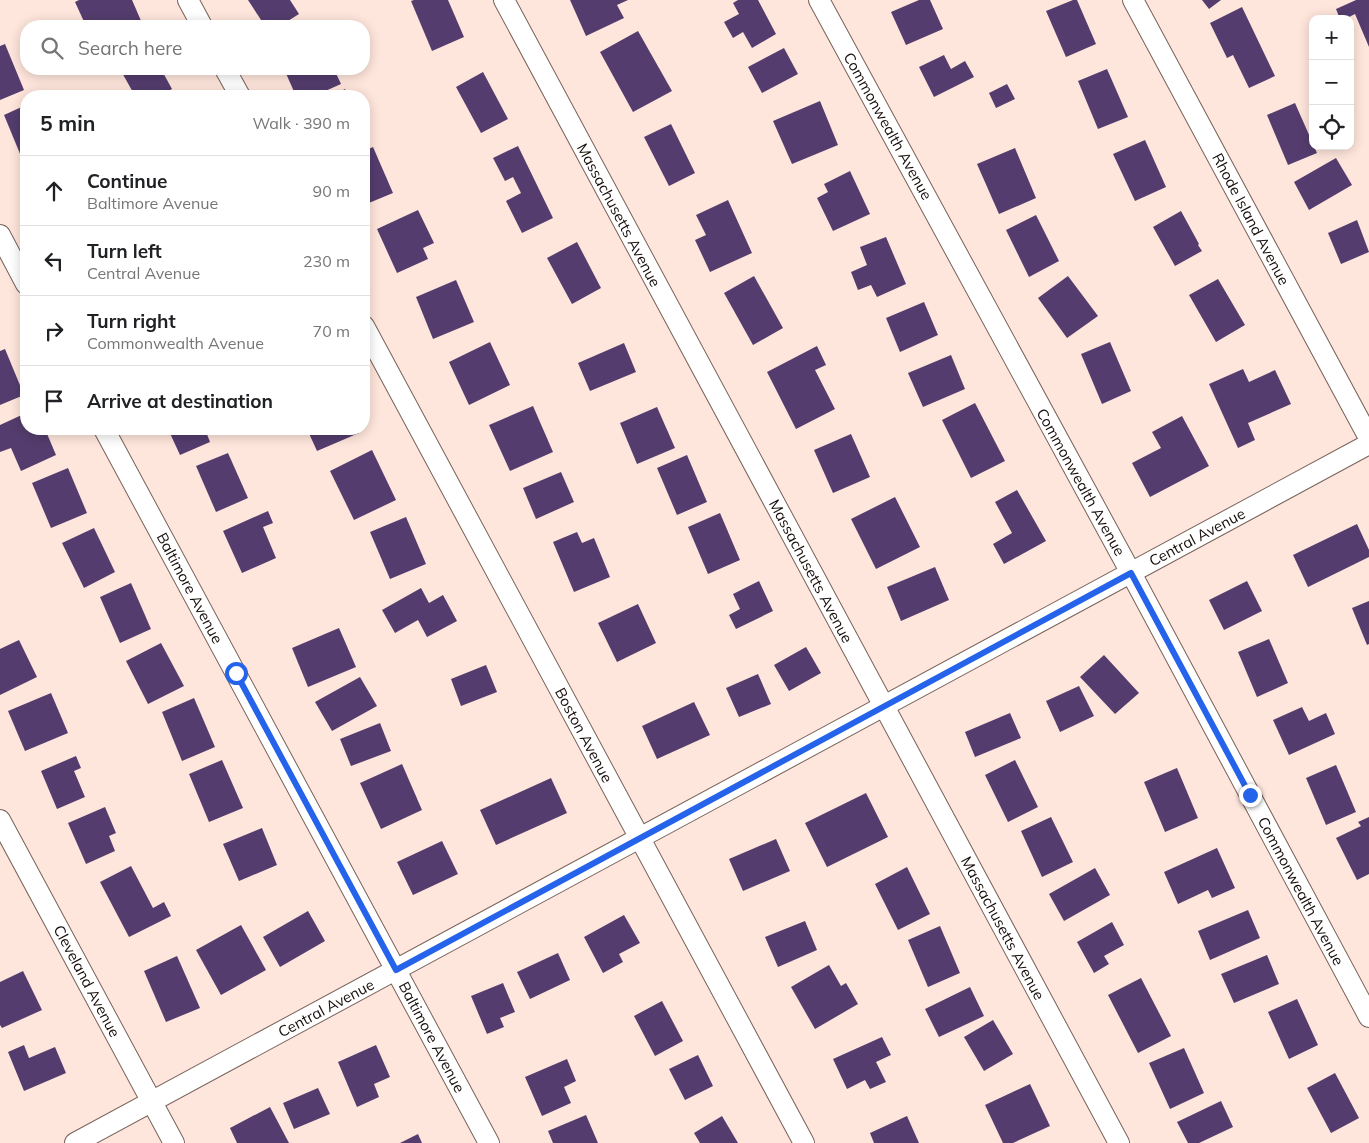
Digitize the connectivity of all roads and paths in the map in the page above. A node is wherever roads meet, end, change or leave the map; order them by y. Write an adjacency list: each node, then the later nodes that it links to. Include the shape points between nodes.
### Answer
1 (188, 0): 5 (street)
2 (504, 0): 15 (street, Massachusetts Avenue)
3 (819, 0): 14 (street, Commonwealth Avenue)
4 (1133, 0): 12 (street, Rhode Island Avenue)
5 (199, 20)
6 (228, 75): 7 (street)
7 (237, 90)
8 (0, 235): 9 (street)
9 (20, 273)
10 (370, 337): 17 (street, Boston Avenue)
11 (107, 435): 18 (street, Baltimore Avenue)
12 (1369, 438)
13 (1369, 444): 14 (street, Central Avenue)
14 (1131, 573): 15 (street, Central Avenue); 19 (street, Commonwealth Avenue)
15 (884, 706): 17 (street, Central Avenue); 25 (street, Massachusetts Avenue)
16 (0, 820): 20 (street, Cleveland Avenue)
17 (640, 839): 18 (street, Central Avenue); 24 (street, Boston Avenue)
18 (396, 970): 20 (street, Central Avenue); 23 (street, Baltimore Avenue)
19 (1369, 1017)
20 (152, 1102): 21 (street, Central Avenue); 22 (street, Cleveland Avenue)
21 (75, 1143)
22 (174, 1143)
23 (489, 1143)
24 (804, 1143)
25 (1119, 1143)

